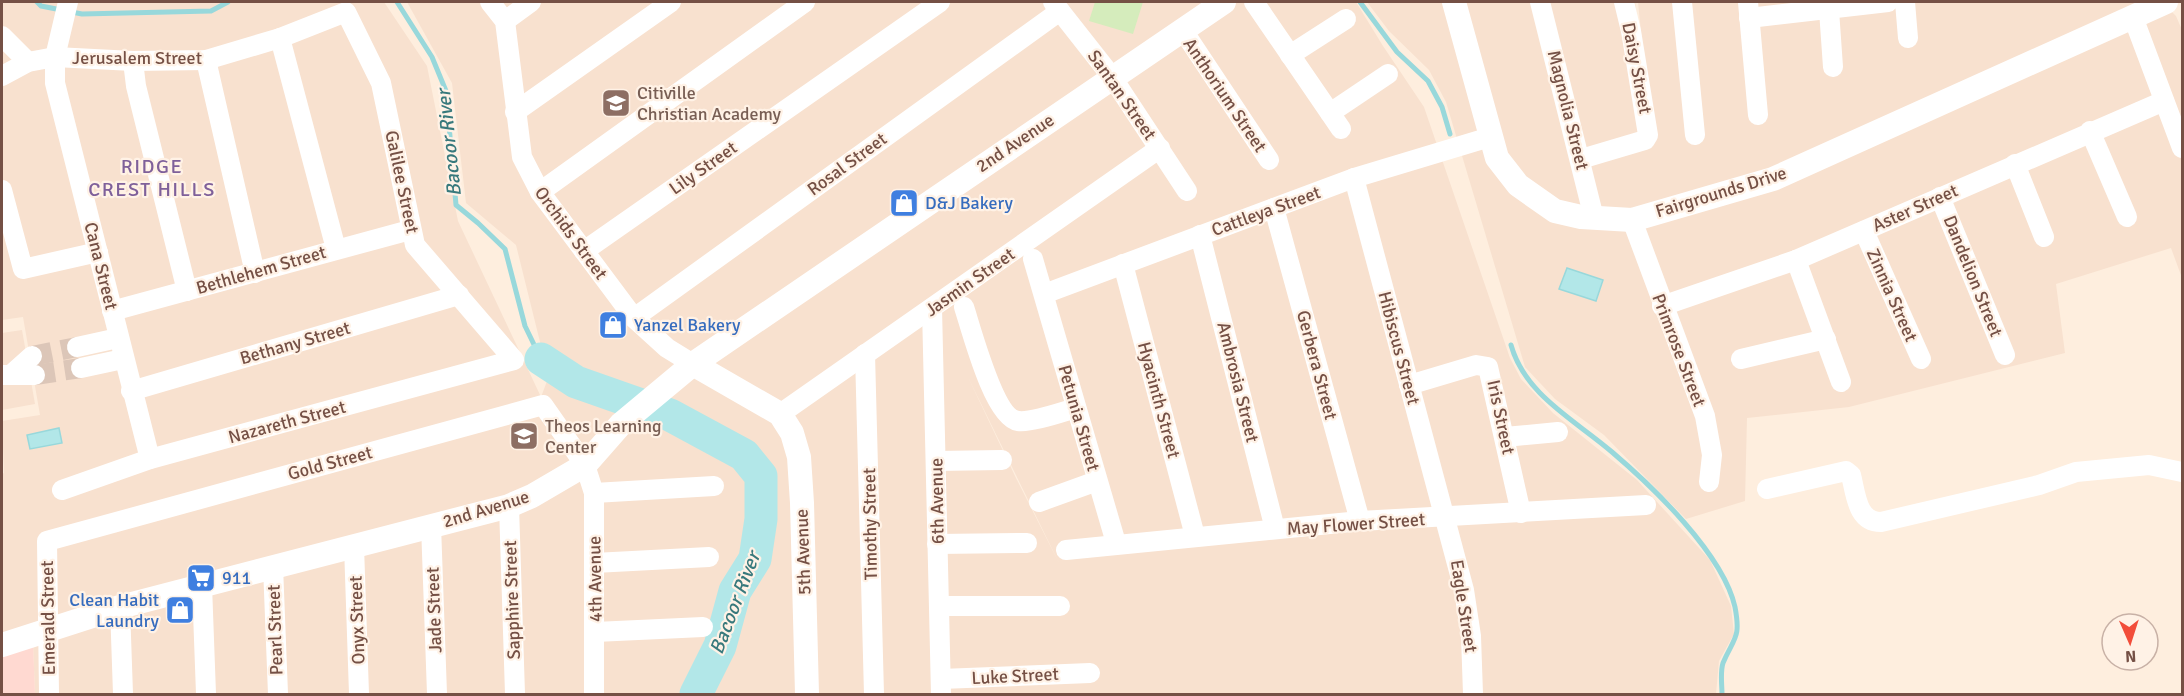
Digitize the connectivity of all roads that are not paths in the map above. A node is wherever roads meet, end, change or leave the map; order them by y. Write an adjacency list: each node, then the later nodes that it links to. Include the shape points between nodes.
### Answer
1 (68, 2): 30 (street, Cana Street)
2 (490, 2): 24 (street)
3 (531, 2): 24 (street)
4 (671, 2): 39 (street)
5 (805, 2): 54 (street)
6 (940, 2): 65 (street, Lily Street)
7 (1224, 2): 25 (street, 2nd Avenue)
8 (1254, 2): 29 (street)
9 (1454, 2): 45 (street, Fairgrounds Drive)
10 (1540, 2): 48 (street, Magnolia Street)
11 (1624, 2): 48 (street, Daisy Street, via 1648,135 1645,140)
12 (1682, 2): 44 (street)
13 (1888, 2): 19 (street)
14 (1905, 2): 28 (street)
15 (2166, 2): 22 (street, Fairgrounds Drive)
16 (2178, 2): 21 (street)
17 (1057, 6): 37 (street, Santan Street); 78 (street, Rosal Street)
18 (1749, 10): 19 (street); 41 (street)
19 (1829, 10): 34 (street)
20 (346, 12): 27 (street, Jerusalem Street); 60 (street, Galilee Street, via 381,83)
21 (2182, 13)
22 (2133, 17): 38 (street); 59 (street, Fairgrounds Drive, via 1773,179)
23 (1346, 19): 29 (street)
24 (505, 21): 39 (street, Orchids Street)
25 (1182, 29): 37 (street, 2nd Avenue); 49 (street, Anthorium Street)
26 (2, 36): 32 (street)
27 (280, 38): 31 (street, Jerusalem Street); 64 (street)
28 (1908, 38)
29 (1290, 55): 40 (street)
30 (55, 57): 32 (street, Jerusalem Street); 33 (street, Jerusalem Street); 66 (street, Cana Street, via 55,83)
31 (206, 60): 33 (street, Jerusalem Street); 70 (street)
32 (28, 62): 36 (street, Jerusalem Street)
33 (133, 62): 71 (street)
34 (1833, 67)
35 (1388, 74): 40 (street)
36 (2, 76)
37 (1112, 77): 46 (street, Santan Street); 90 (street, 2nd Avenue)
38 (2164, 101): 43 (street, Aster Street); 47 (street)
39 (515, 112): 54 (street, Orchids Street, via 522,157)
40 (1330, 113): 42 (street)
41 (1758, 115)
42 (1341, 129)
43 (2090, 131): 50 (street, Aster Street); 57 (street)
44 (1695, 135)
45 (1490, 136): 51 (street, Cattleya Street); 58 (street, Fairgrounds Drive, via 1497,158 1529,194 1555,211)
46 (1160, 148): 53 (street, Santan Street); 76 (street, Jasmin Street)
47 (2182, 148)
48 (1581, 159): 58 (street, Magnolia Street)
49 (1269, 160)
50 (2015, 164): 55 (street, Aster Street); 63 (street)
51 (1354, 178): 56 (street, Cattleya Street); 93 (street, Hibiscus Street)
52 (2, 190): 66 (street, via 22,269)
53 (1187, 191)
54 (540, 192): 65 (street, Orchids Street)
55 (1940, 197): 61 (street, Aster Street); 83 (street, Dandelion Street)
56 (1274, 208): 62 (street, Cattleya Street); 115 (street, Gerbera Street)
57 (2127, 217)
58 (1594, 218): 59 (street, Fairgrounds Drive)
59 (1632, 220): 74 (street, Primrose Street)
60 (410, 230): 64 (street, Bethlehem Street); 73 (street, Galilee Street, via 415,245)
61 (1864, 231): 68 (street, Aster Street); 86 (street, Zinnia Street)
62 (1200, 235): 69 (street, Cattleya Street); 117 (street, Ambrosia Street)
63 (2044, 237)
64 (336, 249): 70 (street, Bethlehem Street)
65 (584, 251): 78 (street, Orchids Street)
66 (98, 252): 77 (street, Cana Street)
67 (1034, 259): 72 (street, Petunia Street)
68 (1796, 260): 74 (street, Aster Street); 80 (street)
69 (1123, 264): 72 (street, Cattleya Street); 118 (street, Hyacinth Street)
70 (255, 273): 71 (street, Bethlehem Street)
71 (187, 291): 77 (street, Bethlehem Street)
72 (1044, 294): 95 (street, Petunia Street)
73 (459, 296): 87 (street, Galilee Street); 94 (street, Bethany Street)
74 (1662, 306): 105 (street, Primrose Street, via 1705,416 1712,455)
75 (964, 307): 95 (street, via 983,371 1009,417 1020,422)
76 (932, 308): 82 (street, Jasmin Street); 101 (street, 6th Avenue)
77 (112, 311): 79 (street, Cana Street)
78 (633, 318): 90 (street, Orchids Street)
79 (118, 338): 81 (street); 84 (street, Cana Street)
80 (1826, 339): 85 (street); 92 (street)
81 (77, 347)
82 (865, 354): 96 (street, Jasmin Street); 147 (street, Timothy Street)
83 (2005, 355)
84 (123, 359): 89 (street); 94 (street, Cana Street)
85 (1742, 359)
86 (1921, 359)
87 (514, 360): 99 (street, Nazareth Street)
88 (34, 366): 91 (street)
89 (81, 368)
90 (687, 369): 96 (street); 102 (street, 2nd Avenue, via 621,424)
91 (7, 374)
92 (1841, 382)
93 (1409, 385): 98 (street, Iris Street, via 1476,365 1488,367); 114 (street, Hibiscus Street)
94 (131, 392): 99 (street, Cana Street)
95 (1076, 408): 104 (street, Petunia Street)
96 (780, 414): 146 (street, 5th Avenue, via 792,433 798,457)
97 (1558, 432): 98 (street)
98 (1505, 437): 113 (street, Iris Street)
99 (150, 459): 108 (street, Nazareth Street)
100 (1002, 460): 101 (street)
101 (936, 461): 122 (street, 6th Avenue)
102 (585, 465): 109 (street, 4th Avenue); 112 (street, 2nd Avenue); 119 (street, Gold Street, via 543,405)
103 (2182, 471): 107 (street, via 2149,465 2076,472 2039,485 1881,522 1871,522 1862,515 1851,475 1846,471)
104 (1097, 481): 110 (street); 121 (street, Petunia Street)
105 (1709, 482)
106 (714, 486): 109 (street)
107 (1767, 489)
108 (62, 490)
109 (594, 493): 126 (street, 4th Avenue)
110 (1039, 502)
111 (1646, 505): 113 (street, May Flower Street)
112 (509, 506): 116 (street, 2nd Avenue); 144 (street, Sapphire Street)
113 (1521, 513): 114 (street, May Flower Street)
114 (1444, 518): 115 (street, May Flower Street); 148 (street, Eagle Street, via 1472,636)
115 (1360, 521): 117 (street, May Flower Street)
116 (431, 525): 123 (street, 2nd Avenue); 143 (street, Jade Street)
117 (1275, 529): 118 (street, May Flower Street)
118 (1195, 536): 121 (street, May Flower Street)
119 (47, 541): 133 (street, Emerald Street)
120 (1027, 543): 122 (street)
121 (1116, 543): 124 (street, May Flower Street)
122 (938, 544): 129 (street, 6th Avenue)
123 (354, 546): 127 (street, 2nd Avenue); 142 (street, Onyx Street)
124 (1066, 550)
125 (709, 557): 126 (street)
126 (594, 563): 134 (street, 4th Avenue)
127 (273, 566): 128 (street, 2nd Avenue); 141 (street, Pearl Street)
128 (202, 585): 131 (street, 2nd Avenue); 140 (street)
129 (939, 606): 130 (street); 137 (street, 6th Avenue)
130 (1060, 606)
131 (120, 607): 133 (street, 2nd Avenue); 139 (street)
132 (703, 627): 134 (street)
133 (47, 629): 135 (street, 2nd Avenue); 138 (street, Emerald Street)
134 (595, 632): 145 (street, 4th Avenue)
135 (2, 645)
136 (1090, 673): 137 (street, Luke Street)
137 (941, 687)
138 (49, 694)
139 (123, 694)
140 (206, 694)
141 (278, 694)
142 (359, 694)
143 (437, 694)
144 (514, 694)
145 (594, 694)
146 (807, 694)
147 (874, 694)
148 (1473, 694)

